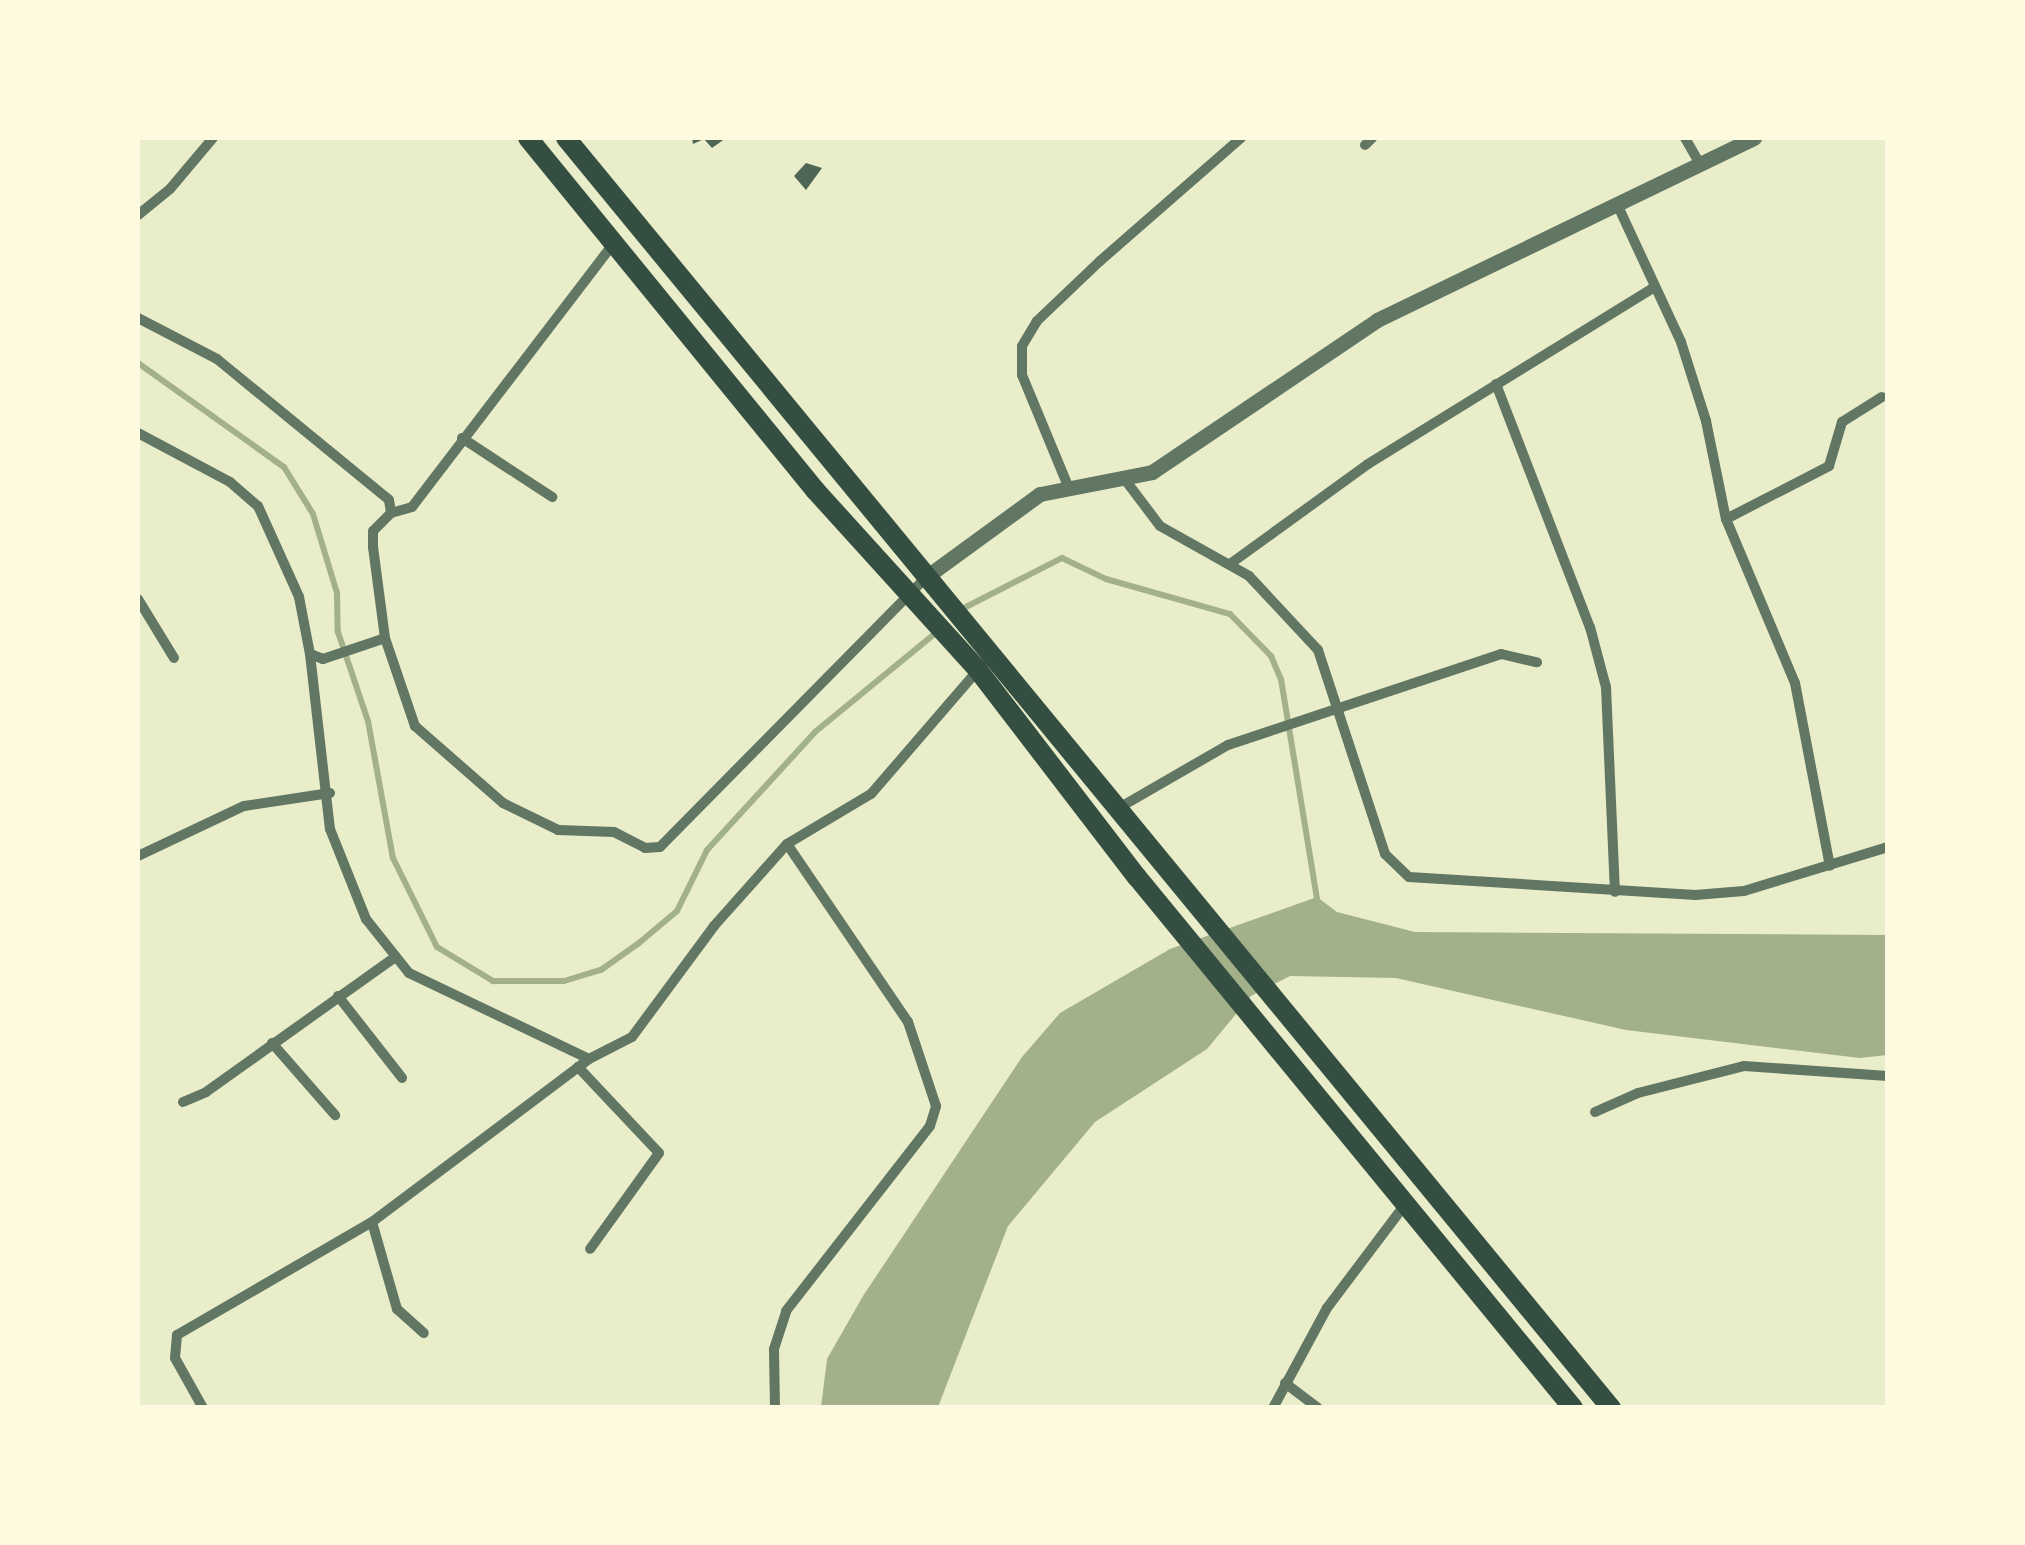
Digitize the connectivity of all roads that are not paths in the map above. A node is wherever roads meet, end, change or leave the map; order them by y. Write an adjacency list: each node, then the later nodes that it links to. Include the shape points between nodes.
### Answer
1 (213, 138): 9 (street)
2 (528, 138): 10 (highway)
3 (566, 138): 23 (highway)
4 (1241, 138): 18 (street, via 1100,261 1037,322 1022,346 1022,375)
5 (1684, 138): 7 (street)
6 (1754, 138): 7 (street)
7 (1700, 164): 8 (street)
8 (1617, 204): 11 (street); 17 (street, via 1377,320 1152,472)
9 (138, 215)
10 (613, 244): 16 (street); 25 (highway)
11 (1655, 287): 13 (street); 21 (street, via 1706,421)
12 (138, 318): 20 (street, via 216,359 373,481)
13 (1496, 384): 22 (street, via 1368,464); 38 (street, via 1590,627 1606,687)
14 (1882, 397): 21 (street, via 1842,422 1828,466)
15 (138, 433): 27 (street, via 230,482 258,506 299,597)
16 (462, 438): 19 (street); 20 (street, via 412,507)
17 (1126, 481): 18 (street); 22 (street, via 1176,539)
18 (1068, 486): 23 (street, via 1027,501)
19 (552, 497)
20 (391, 512): 26 (street, via 372,538)
21 (1726, 519): 37 (street, via 1795,683)
22 (1230, 564): 31 (street, via 1272,596 1318,650)
23 (926, 576): 25 (street); 33 (highway)
24 (138, 599): 28 (street)
25 (913, 601): 26 (street, via 655,850 614,832 558,830 503,803 416,726); 30 (highway)
26 (385, 638): 27 (street, via 338,655)
27 (310, 654): 32 (street)
28 (174, 658)
29 (1537, 662): 31 (street, via 1501,654)
30 (978, 670): 34 (street, via 871,794); 49 (highway)
31 (1340, 713): 33 (street, via 1200,757); 38 (street, via 1386,854 1409,877)
32 (330, 792): 36 (street, via 244,806); 39 (street, via 330,829 348,880)
33 (1117, 808): 59 (highway)
34 (787, 844): 42 (street, via 714,926 632,1038); 55 (street, via 908,1022 936,1106 930,1126 786,1311 774,1349)
35 (1888, 847): 37 (street)
36 (138, 856)
37 (1830, 866): 38 (street, via 1744,891)
38 (1616, 892)
39 (394, 958): 40 (street); 42 (street, via 409,973)
40 (338, 996): 41 (street); 45 (street)
41 (272, 1043): 46 (street); 48 (street)
42 (589, 1059): 43 (street)
43 (578, 1067): 50 (street); 51 (street, via 658,1153)
44 (1888, 1076): 47 (street, via 1744,1066)
45 (402, 1078)
46 (183, 1102)
47 (1594, 1112)
48 (335, 1115)
49 (1403, 1206): 53 (street, via 1327,1308); 58 (highway)
50 (372, 1222): 52 (street, via 398,1308); 54 (street, via 177,1335 175,1358)
51 (590, 1249)
52 (424, 1333)
53 (1285, 1383): 56 (street); 57 (street)
54 (202, 1408)
55 (775, 1408)
56 (1272, 1408)
57 (1318, 1408)
58 (1572, 1408)
59 (1611, 1408)

